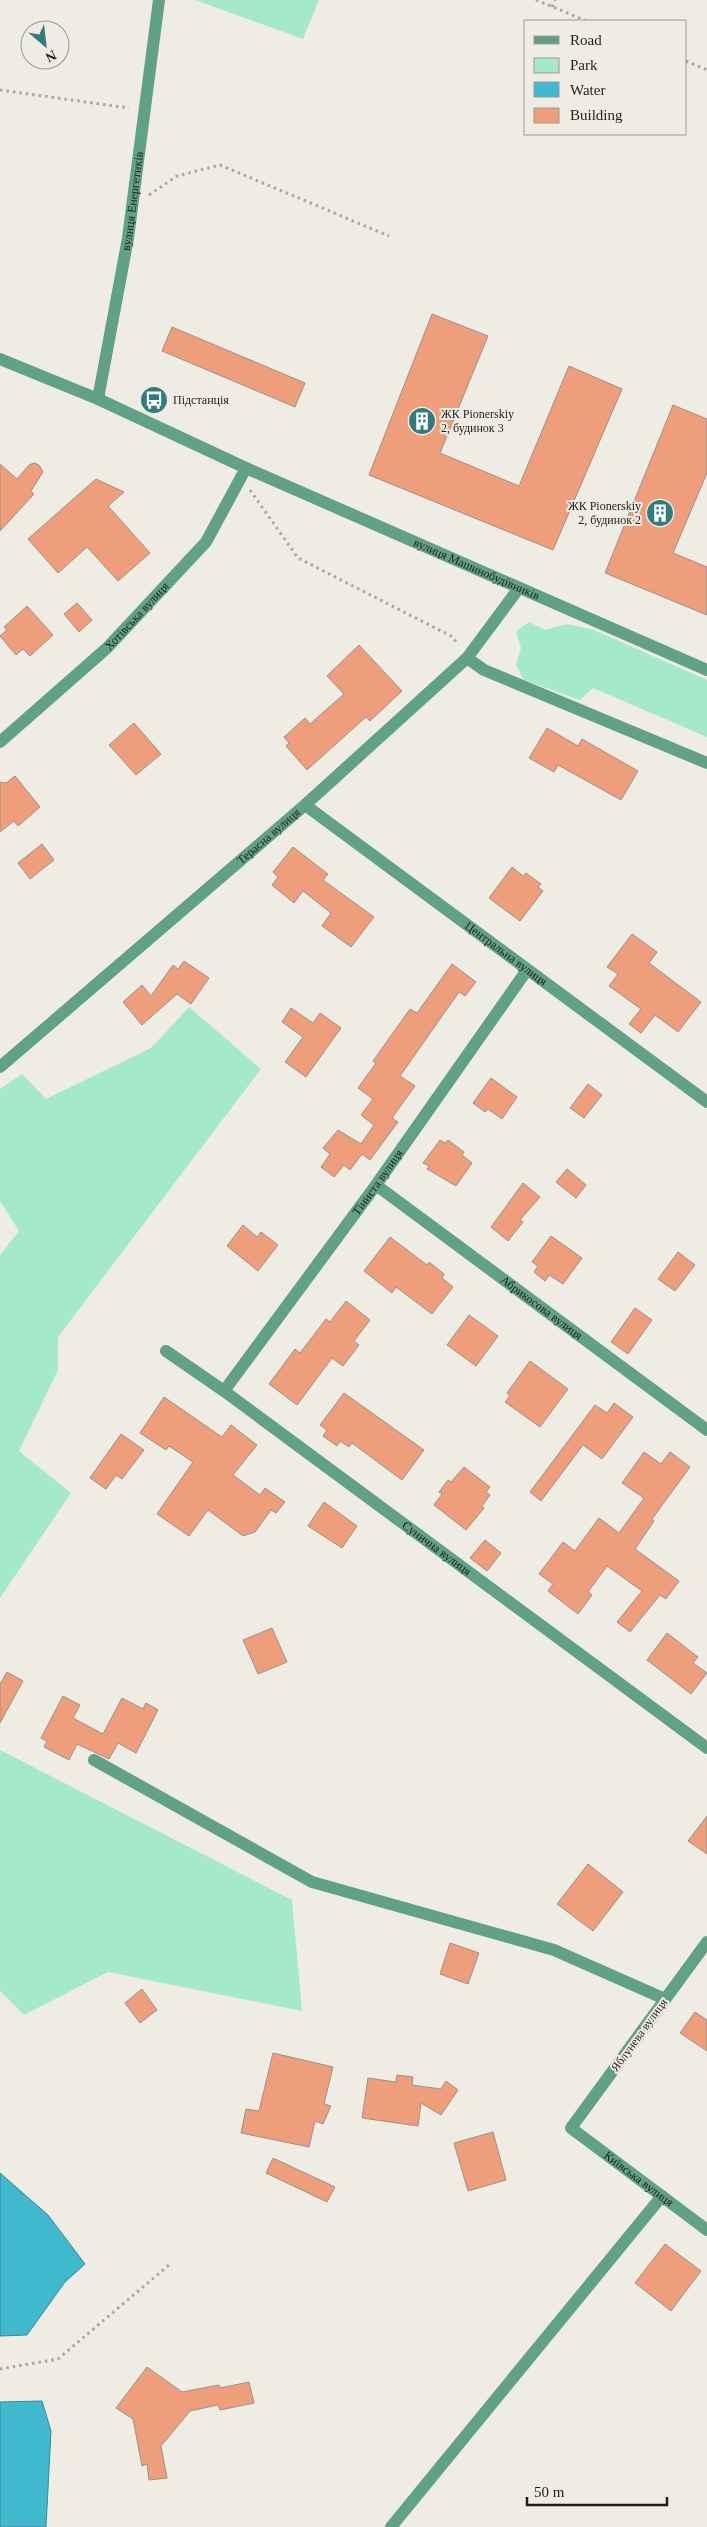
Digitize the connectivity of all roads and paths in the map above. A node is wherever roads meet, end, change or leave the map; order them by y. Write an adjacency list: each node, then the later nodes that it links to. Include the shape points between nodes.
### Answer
1 (159, 0): 9 (street, вулиця Енергетиків)
2 (536, 0): 4 (path)
3 (555, 0): 4 (path)
4 (552, 7): 5 (path)
5 (585, 20)
6 (687, 61): 7 (path)
7 (707, 70)
8 (0, 90): 9 (path)
9 (145, 109): 10 (street, вулиця Енергетиків)
10 (132, 207): 11 (path, via 177,176 220,165); 13 (street, вулиця Енергетиків)
11 (389, 236)
12 (0, 359): 13 (street, вулиця Машинобудівників)
13 (98, 399): 14 (street, вулиця Машинобудівників)
14 (244, 473): 15 (street, вулиця Машинобудівників); 16 (path, via 298,558 453,637); 18 (street, Хотівська вулиця, via 206,542 107,648)
15 (519, 588): 16 (street, Терасна вулиця); 17 (street, вулиця Машинобудівників)
16 (467, 658): 19 (street, via 484,670); 20 (street, Терасна вулиця)
17 (707, 670)
18 (0, 742)
19 (707, 763)
20 (305, 805): 21 (street, Центральна вулиця); 22 (street, Терасна вулиця)
21 (527, 970): 23 (street, Центральна вулиця); 24 (street, Тіниста вулиця)
22 (0, 1067)
23 (707, 1102)
24 (376, 1185): 26 (street, Тіниста вулиця); 27 (street, Абрикосова вулиця)
25 (166, 1351): 26 (street, Сунична вулиця)
26 (224, 1391): 28 (street, Сунична вулиця)
27 (707, 1430)
28 (707, 1748)
29 (94, 1760): 31 (street, via 312,1882 554,1950)
30 (707, 1942): 31 (street, Яблунева вулиця)
31 (665, 1999): 32 (street, Яблунева вулиця)
32 (571, 2128): 33 (street, Київська вулиця)
33 (662, 2196): 34 (street, Київська вулиця); 37 (street)
34 (707, 2230)
35 (170, 2265): 36 (path, via 58,2359)
36 (0, 2369)
37 (391, 2527)

